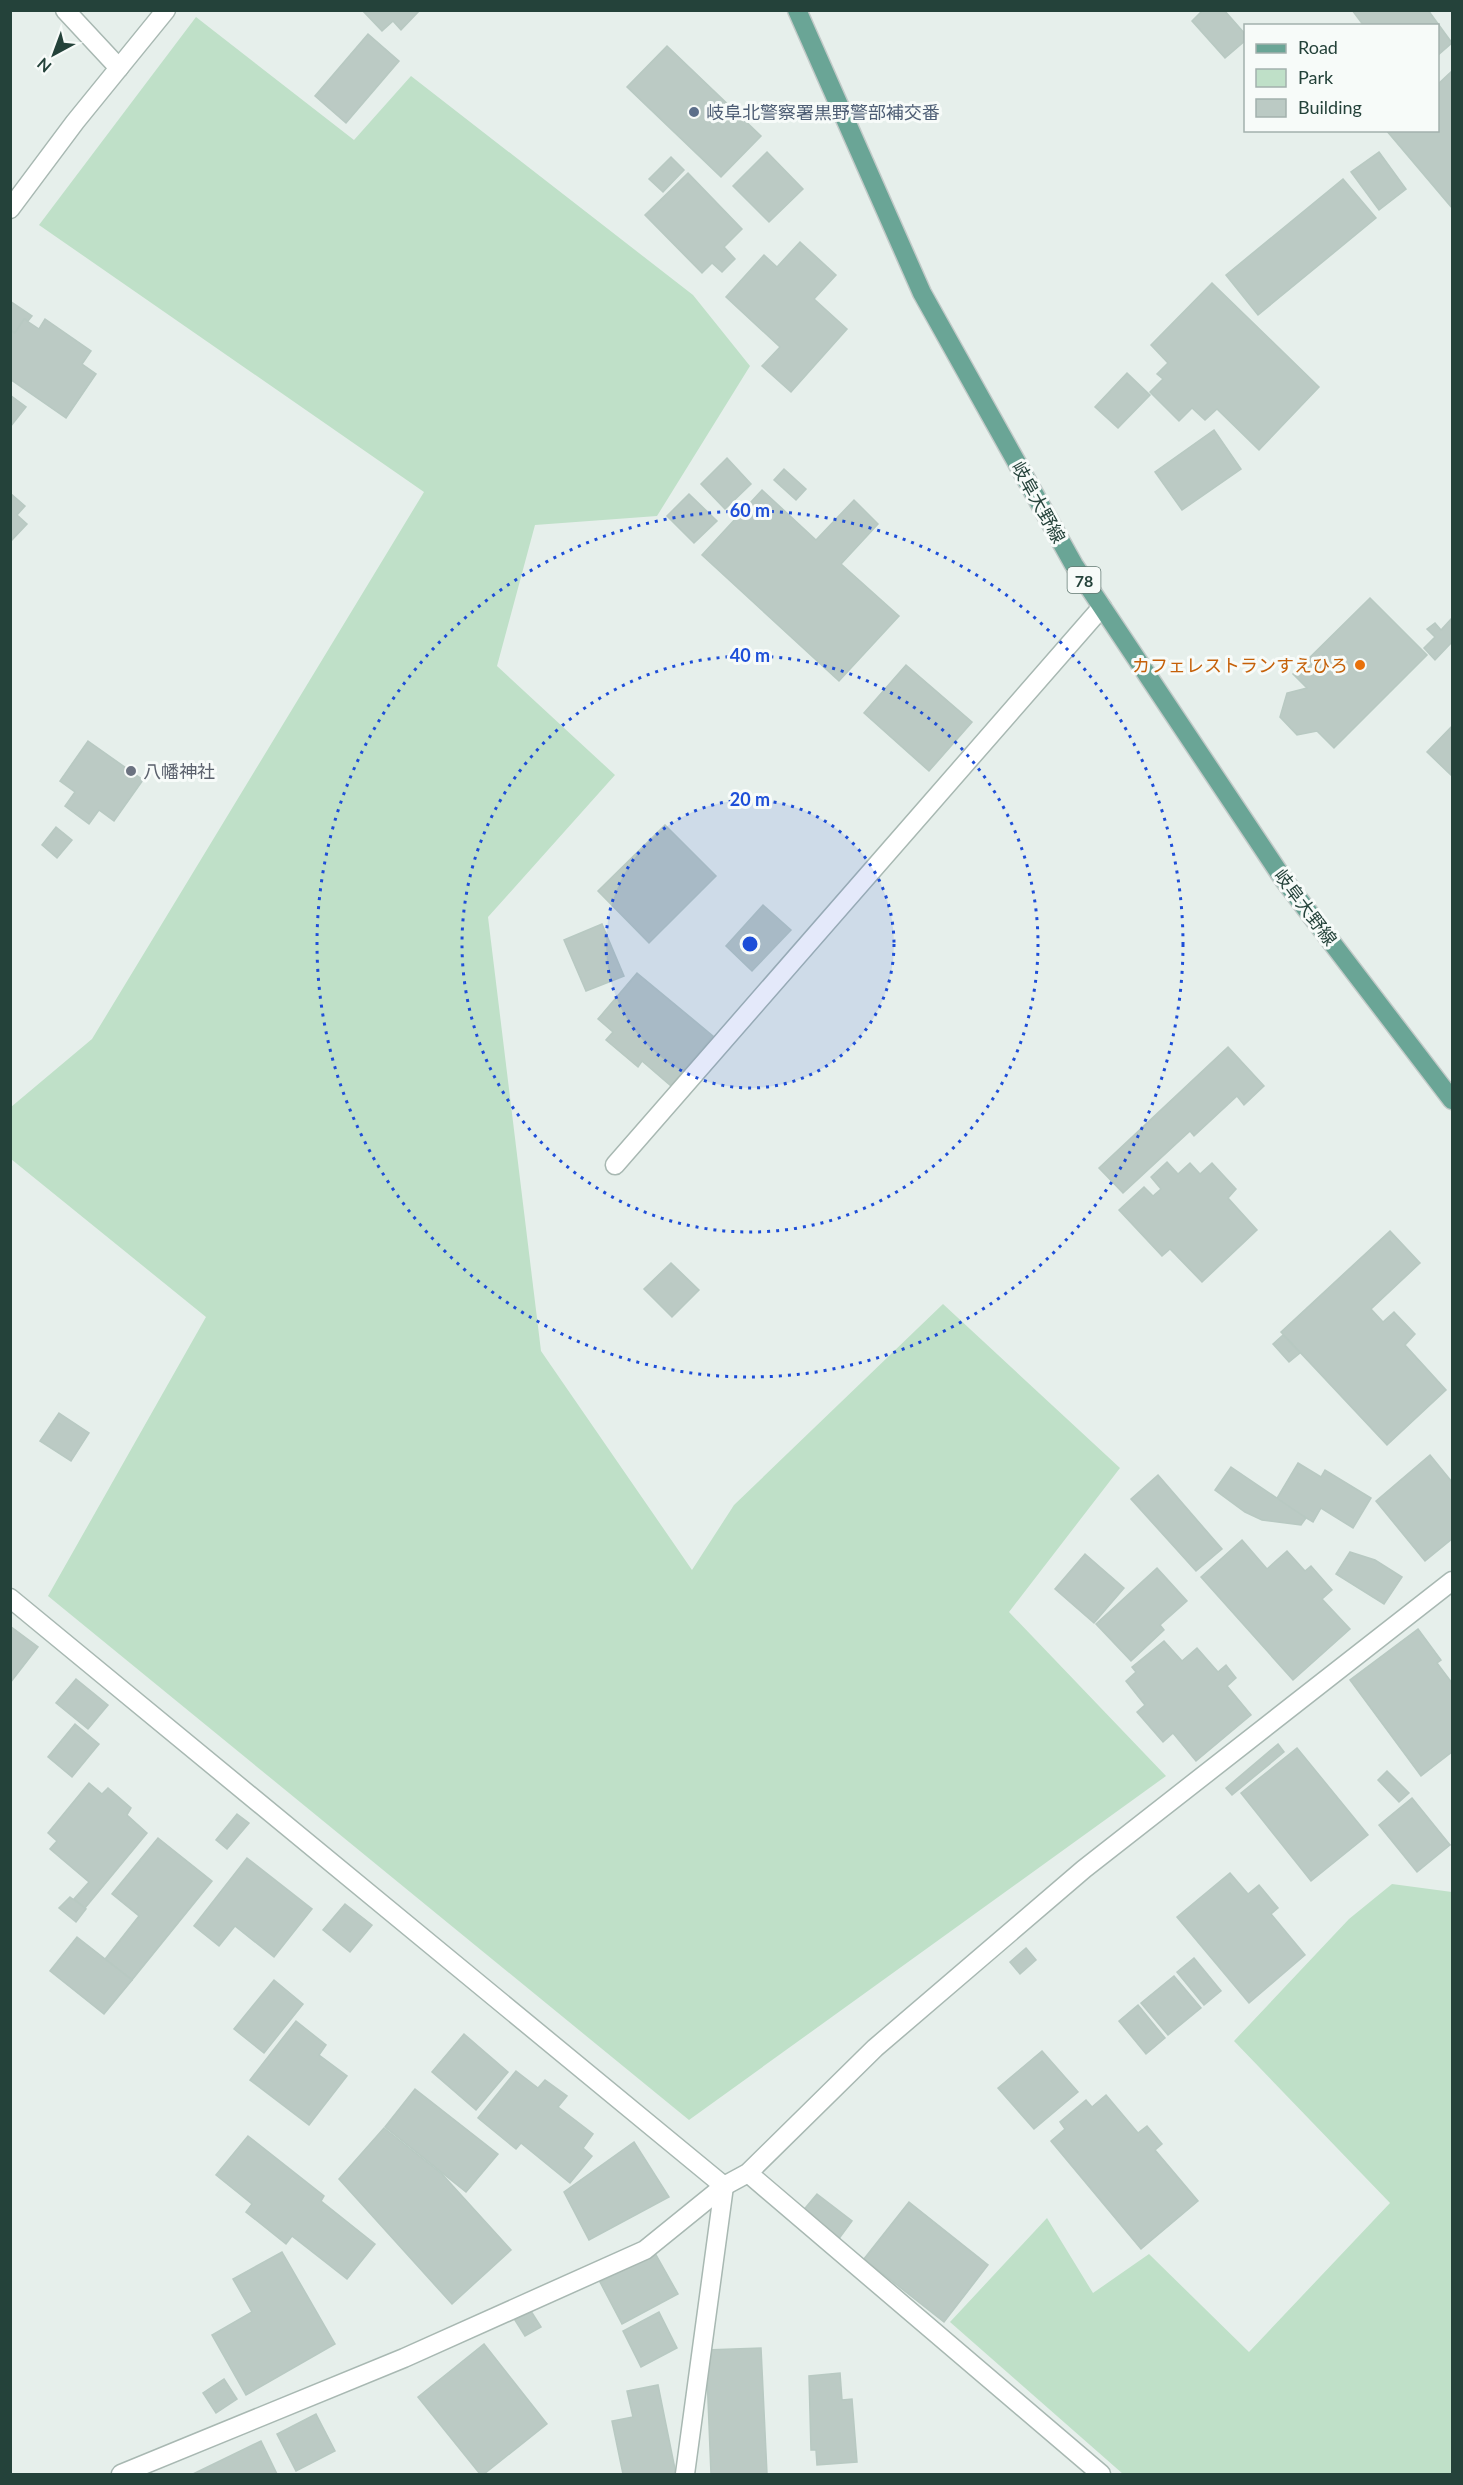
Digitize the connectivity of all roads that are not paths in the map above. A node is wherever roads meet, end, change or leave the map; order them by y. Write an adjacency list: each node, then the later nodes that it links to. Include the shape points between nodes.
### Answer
1 (65, 10): 4 (street)
2 (166, 10): 4 (street)
3 (796, 10): 6 (main road, 岐阜大野線 / 78, via 922,293 1074,565)
4 (119, 68): 5 (street)
5 (10, 209)
6 (1102, 607): 7 (main road, 岐阜大野線 / 78, via 1284,880); 8 (street)
7 (1452, 1100)
8 (615, 1165)
9 (1452, 1581): 11 (street, via 1084,1869 875,2048)
10 (10, 1598): 12 (street)
11 (748, 2173): 12 (street); 15 (street)
12 (724, 2186): 13 (street, via 645,2250 404,2358); 14 (street)
13 (122, 2475)
14 (685, 2475)
15 (1101, 2475)

